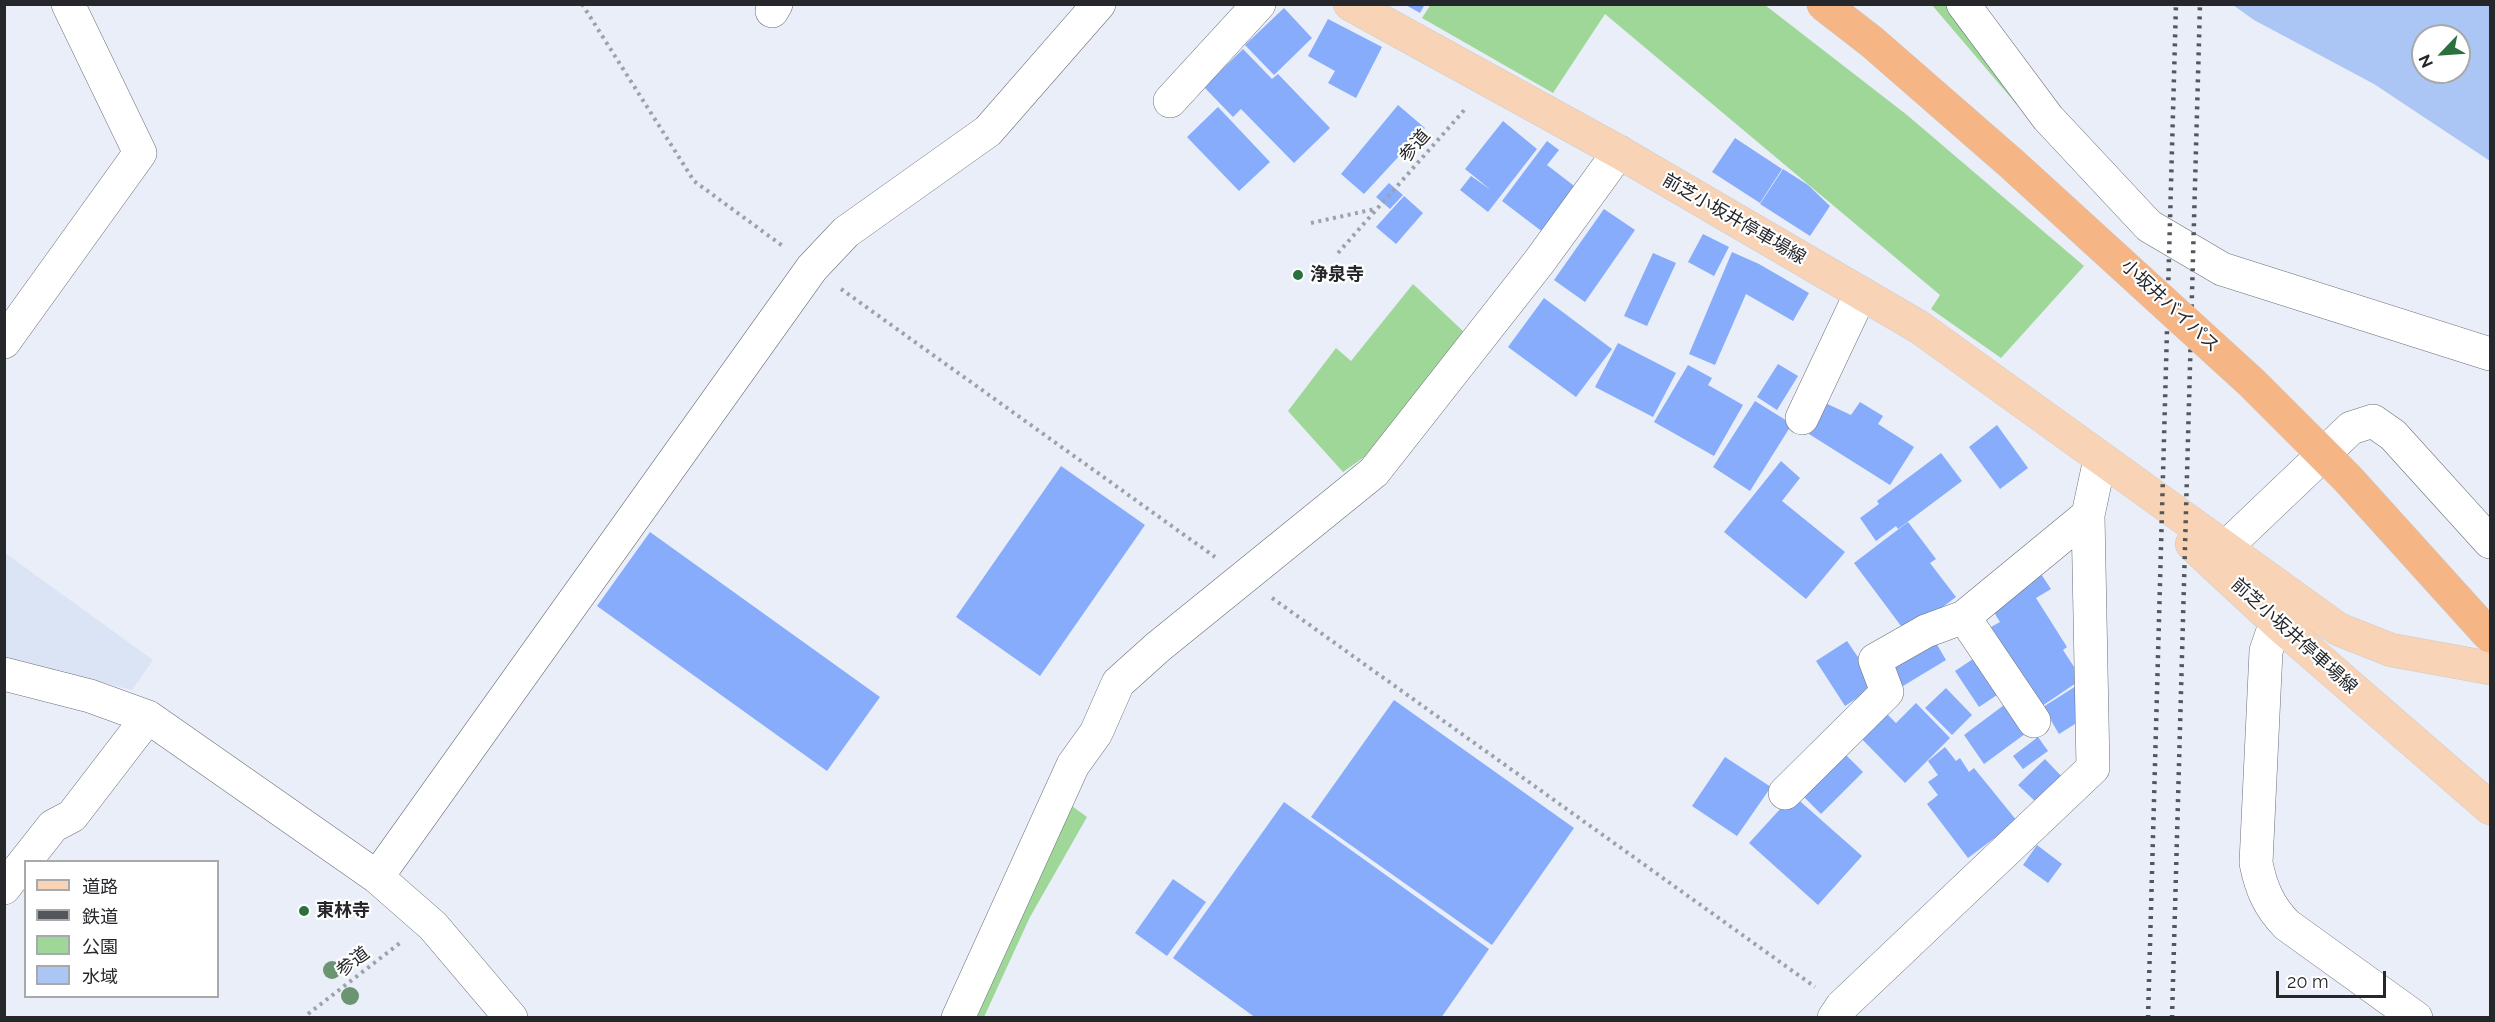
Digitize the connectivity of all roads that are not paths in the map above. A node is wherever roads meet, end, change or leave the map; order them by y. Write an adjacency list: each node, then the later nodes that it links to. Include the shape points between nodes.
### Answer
1 (68, 4): 10 (street, via 140,153)
2 (1099, 4): 28 (street, via 988,131 846,232 812,268)
3 (1259, 4): 7 (street)
4 (1350, 4): 8 (main road, 前芝小坂井停車場線)
5 (1823, 4): 19 (highway, 小坂井バイパス, bridge, via 2012,164 2243,375 2349,479)
6 (1963, 4): 11 (street, via 2048,118 2149,226 2222,269)
7 (1170, 101)
8 (1619, 152): 9 (main road, 前芝小坂井停車場線); 32 (street, via 1539,262 1374,472 1118,683 1096,733 1073,765)
9 (1861, 293): 12 (street); 13 (main road, 前芝小坂井停車場線, via 1992,377)
10 (4, 342)
11 (2490, 354)
12 (1802, 418)
13 (2100, 459): 14 (street); 16 (main road, 前芝小坂井停車場線); 18 (main road, 前芝小坂井停車場線)
14 (2088, 515): 17 (street); 30 (street, via 2093,768)
15 (2490, 543): 16 (street, via 2393,435 2373,421 2351,428)
16 (2226, 547): 20 (main road, 前芝小坂井停車場線, via 2338,629 2391,650)
17 (1964, 616): 23 (street); 24 (street, via 1926,631 1875,660 1887,692)
18 (2276, 622): 25 (main road, 前芝小坂井停車場線); 33 (street, via 2266,651 2256,863 2261,885 2274,912 2287,925)
19 (2490, 636)
20 (2490, 668)
21 (4, 674): 22 (street, via 90,696)
22 (148, 717): 26 (street, via 72,816 53,826); 28 (street)
23 (2034, 721)
24 (1785, 793)
25 (2490, 808)
26 (26, 860)
27 (24, 863): 29 (street)
28 (377, 877): 31 (street, via 433,926)
29 (4, 888)
30 (1838, 1012)
31 (511, 1017)
32 (958, 1017)
33 (2416, 1017)

